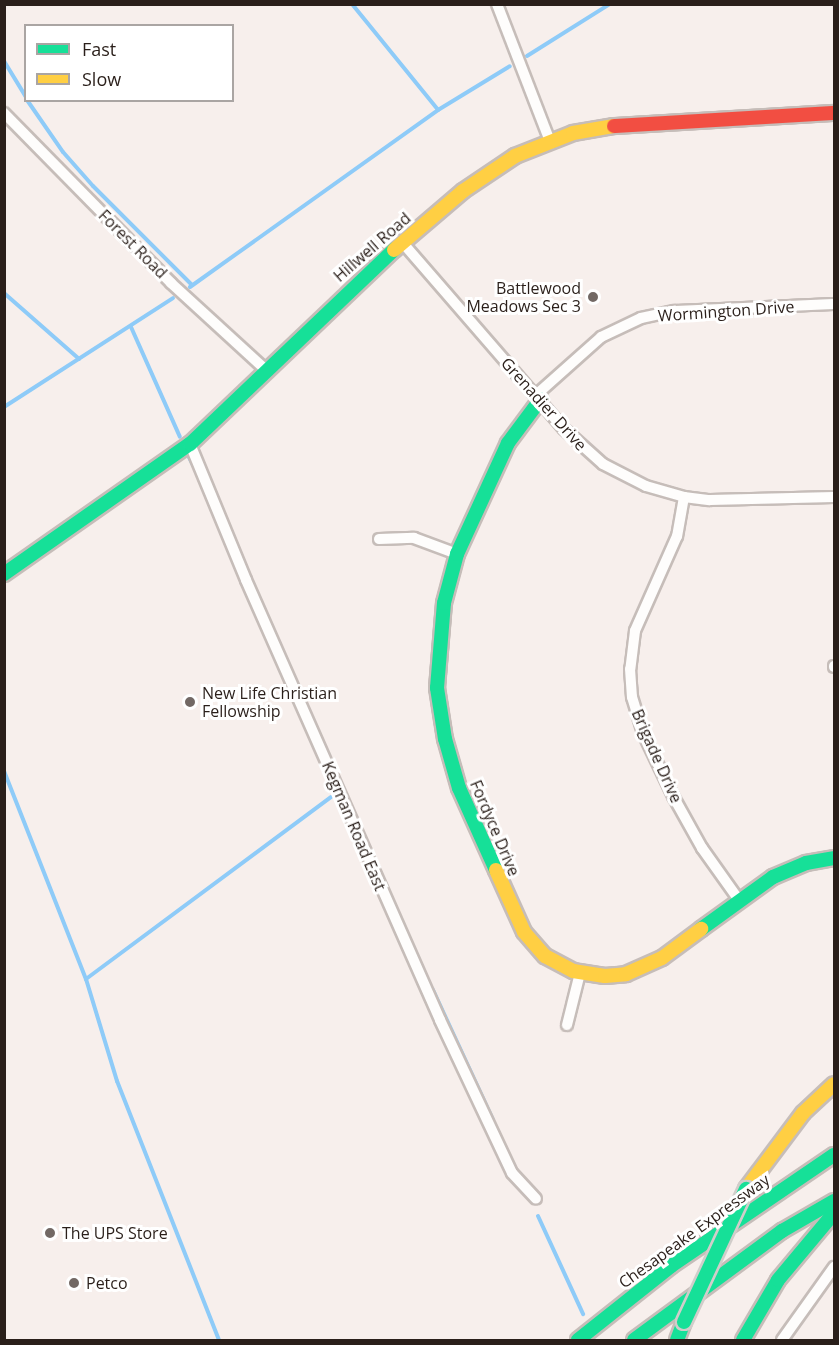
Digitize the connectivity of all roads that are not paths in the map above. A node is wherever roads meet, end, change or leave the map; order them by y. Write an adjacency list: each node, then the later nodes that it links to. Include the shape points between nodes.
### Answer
1 (497, 4): 4 (street)
2 (4, 112): 7 (street, Forest Road, via 16,129 171,283)
3 (834, 113): 4 (main road, Hillwell Road, via 628,123)
4 (550, 141): 5 (main road, Hillwell Road, via 491,169)
5 (402, 242): 7 (main road, Hillwell Road); 8 (street, Grenadier Drive)
6 (834, 304): 8 (street, Wormington Drive, via 675,311 641,318 601,336)
7 (266, 370): 9 (main road, Hillwell Road)
8 (538, 397): 10 (street, Grenadier Drive, via 564,429 603,464 646,486); 13 (main road, Fordyce Drive, via 508,443)
9 (190, 444): 14 (main road, Hillwell Road); 21 (street, Kegman Road East, via 440,1020 512,1173)
10 (684, 496): 11 (street, Grenadier Drive, via 710,500); 16 (street, Brigade Drive, via 680,529 635,631 630,669 632,697 643,733 673,796 702,848)
11 (834, 497)
12 (379, 539): 13 (street, via 414,538)
13 (458, 554): 17 (main road, Fordyce Drive, via 438,642 437,688 448,752 459,788 524,932 545,956)
14 (4, 574)
15 (834, 858): 16 (main road, Fordyce Drive, via 783,872)
16 (739, 900): 17 (main road, Fordyce Drive, via 648,966 604,976)
17 (580, 973): 18 (street)
18 (567, 1025)
19 (834, 1084): 27 (main road, bridge, via 803,1113 746,1189)
20 (834, 1155): 25 (main road, Chesapeake Expressway, via 671,1266)
21 (536, 1199)
22 (834, 1201): 26 (main road, via 782,1231)
23 (834, 1213): 28 (main road, via 778,1280)
24 (834, 1268): 29 (street)
25 (578, 1341)
26 (634, 1341)
27 (677, 1341)
28 (743, 1341)
29 (782, 1341)

